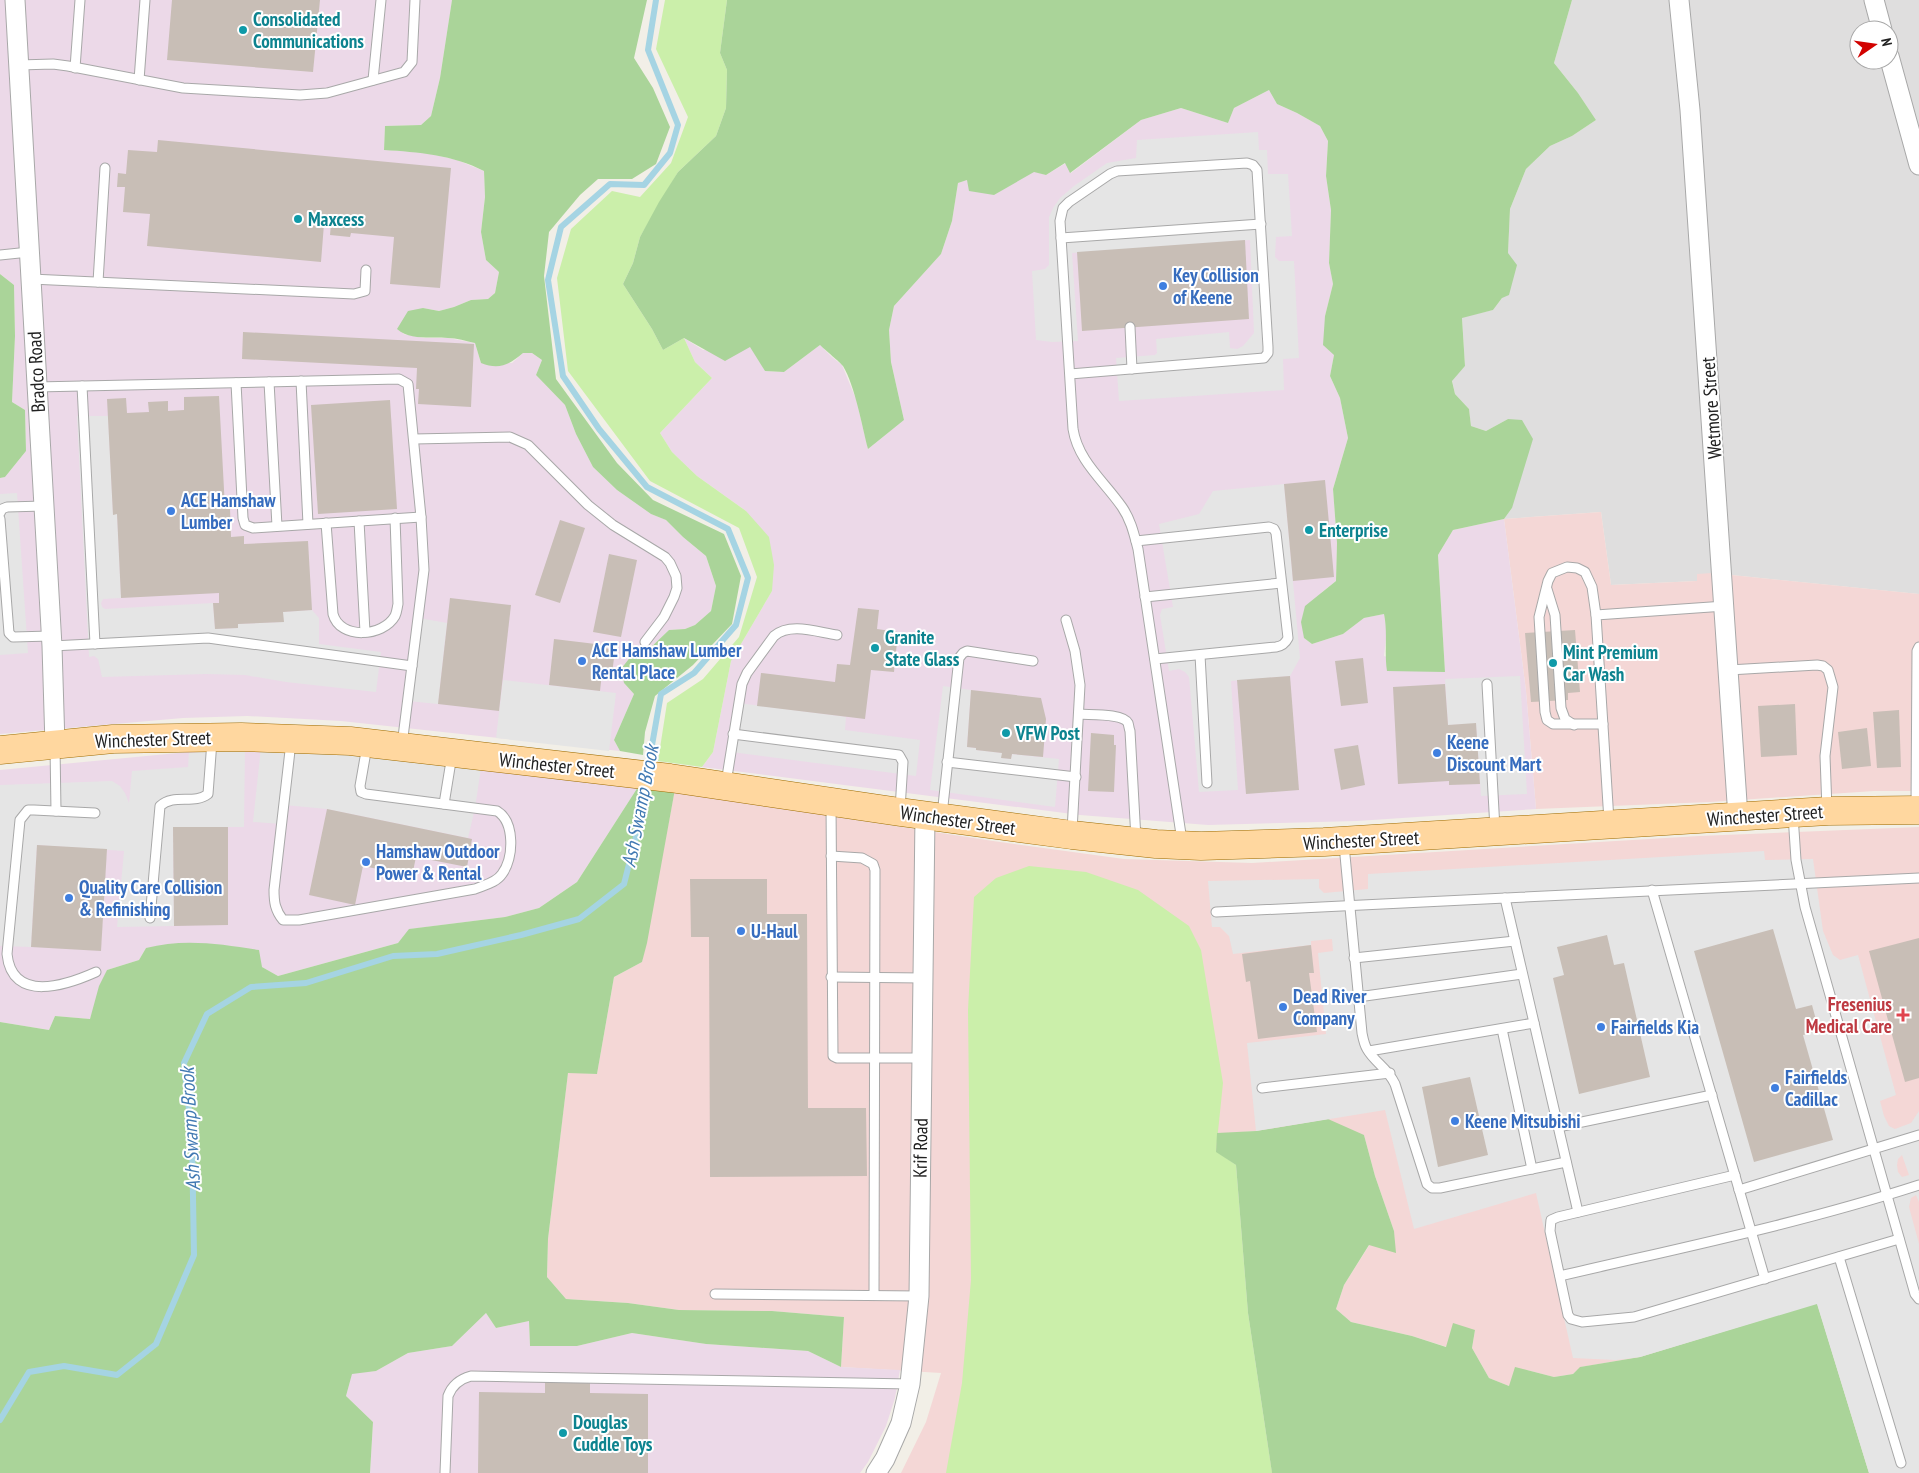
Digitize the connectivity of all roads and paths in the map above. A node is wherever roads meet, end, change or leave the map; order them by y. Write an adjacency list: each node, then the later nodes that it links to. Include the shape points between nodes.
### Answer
1 (15, 0): 9 (street, Bradco Road)
2 (80, 0): 10 (lane)
3 (145, 0): 12 (lane)
4 (381, 0): 13 (lane)
5 (415, 0): 13 (lane, via 412,62 404,72)
6 (1679, 0): 45 (street, Wetmore Street, via 1690,110)
7 (1874, 0): 8 (street)
8 (1879, 20)
9 (19, 65): 10 (lane, via 53,64); 18 (street, Bradco Road)
10 (75, 68): 12 (lane)
11 (1893, 70): 14 (street)
12 (139, 80): 13 (lane, via 183,88 300,95 327,93)
13 (373, 80)
14 (1919, 165)
15 (105, 168): 22 (lane)
16 (1261, 224): 17 (lane); 17 (lane, via 1257,170 1253,165 1125,170 1110,174 1069,202 1061,214); 24 (lane, via 1268,347 1264,358)
17 (1061, 238): 25 (lane)
18 (29, 252): 19 (lane); 21 (street, Bradco Road)
19 (0, 255)
20 (366, 270): 22 (lane, via 365,291 354,294)
21 (31, 280): 22 (lane); 30 (street, Bradco Road)
22 (98, 282)
23 (1130, 327): 24 (lane)
24 (1132, 369): 25 (lane)
25 (1070, 374): 41 (lane, via 1075,441 1087,463 1122,506)
26 (301, 381): 27 (lane); 31 (lane, via 405,381 410,392); 39 (lane)
27 (269, 382): 28 (lane); 40 (lane)
28 (236, 383): 29 (lane); 40 (lane, via 245,525 253,528)
29 (82, 386): 30 (lane); 52 (lane)
30 (36, 387): 32 (street, Bradco Road)
31 (414, 439): 34 (lane); 51 (lane, via 517,439 528,445 588,505 665,557 676,576 676,588 664,617)
32 (44, 506): 33 (lane, via 8,507); 50 (street, Bradco Road)
33 (0, 513)
34 (421, 517): 35 (lane); 57 (lane, via 424,570)
35 (395, 518): 37 (lane); 48 (lane, via 396,614 391,622 375,631)
36 (0, 519): 50 (lane, via 9,633 13,637)
37 (359, 521): 38 (lane); 48 (lane)
38 (326, 523): 39 (lane); 48 (lane, via 335,621 345,630)
39 (308, 524): 40 (lane)
40 (277, 526)
41 (1136, 541): 42 (lane, via 1269,527 1276,533); 44 (lane)
42 (1281, 583): 44 (lane); 54 (lane, via 1288,638 1282,646)
43 (1546, 589): 46 (lane, via 1552,574 1559,569 1576,568 1585,572 1592,586); 62 (lane, via 1555,615 1561,708 1566,719); 62 (lane, via 1539,617 1545,712 1547,720 1553,724)
44 (1145, 597): 55 (lane)
45 (1725, 606): 46 (lane); 58 (street, Wetmore Street)
46 (1596, 615): 61 (lane)
47 (1066, 620): 60 (lane, via 1080,685)
48 (365, 632)
49 (836, 635): 63 (lane, via 792,628 779,631 742,684)
50 (52, 641): 52 (lane); 67 (street, Bradco Road)
51 (645, 642)
52 (95, 644): 57 (lane, via 208,638)
53 (1919, 647): 77 (lane)
54 (1200, 655): 55 (lane); 73 (lane)
55 (1155, 659): 89 (lane)
56 (1033, 661): 71 (lane, via 963,653 959,658)
57 (412, 666): 68 (lane)
58 (1729, 670): 79 (lane, via 1817,665 1828,670 1833,687 1824,756); 83 (street, Wetmore Street)
59 (1488, 684): 85 (lane)
60 (1079, 714): 72 (lane); 88 (lane, via 1116,716 1128,722)
61 (1603, 724): 62 (lane); 84 (lane)
62 (1574, 725)
63 (734, 734): 74 (lane); 82 (lane, via 899,755)
64 (212, 737): 65 (main road, Winchester Street); 67 (main road, Winchester Street, via 113,739); 97 (lane, via 208,794 201,798 170,800 160,806)
65 (292, 739): 66 (main road, Winchester Street); 76 (lane, via 274,890 274,905 283,920 428,898 493,882 508,865 510,832 503,814)
66 (368, 743): 68 (main road, Winchester Street); 76 (lane, via 360,786 362,792)
67 (55, 745): 69 (main road, Winchester Street); 78 (lane)
68 (402, 747): 70 (main road, Winchester Street)
69 (0, 750)
70 (453, 753): 74 (main road, Winchester Street); 76 (lane)
71 (948, 762): 72 (lane); 82 (lane)
72 (1076, 777): 86 (lane)
73 (1207, 783)
74 (726, 786): 75 (main road, Winchester Street)
75 (831, 802): 82 (main road, Winchester Street); 90 (lane)
76 (444, 804)
77 (1918, 810): 79 (main road, Winchester Street)
78 (56, 811): 80 (lane); 100 (lane, via 28,810 20,820 8,963 11,972 19,979 46,987 72,982)
79 (1828, 811): 81 (main road, Winchester Street)
80 (95, 813)
81 (1793, 814): 83 (main road, Winchester Street); 92 (lane)
82 (922, 815): 86 (main road, Winchester Street); 104 (street, Krif Road)
83 (1738, 817): 84 (main road, Winchester Street)
84 (1609, 825): 85 (main road, Winchester Street)
85 (1495, 832): 87 (main road, Winchester Street)
86 (1072, 836): 88 (main road, Winchester Street)
87 (1344, 841): 89 (main road, Winchester Street); 95 (lane)
88 (1136, 842): 89 (main road, Winchester Street)
89 (1183, 846)
90 (831, 856): 102 (lane); 103 (lane, via 862,858 873,864)
91 (1919, 878): 92 (lane)
92 (1800, 884): 93 (lane); 116 (lane)
93 (1652, 890): 94 (lane); 113 (lane)
94 (1505, 898): 95 (lane); 98 (lane)
95 (1348, 905): 96 (lane); 99 (lane)
96 (1216, 912)
97 (150, 918)
98 (1515, 942): 99 (lane); 101 (lane)
99 (1354, 958): 105 (lane)
100 (96, 972)
101 (1522, 974): 105 (lane); 106 (lane)
102 (831, 977): 103 (lane); 109 (lane, via 833,1056)
103 (874, 978): 104 (lane); 109 (lane)
104 (922, 978): 110 (street, Krif Road)
105 (1358, 997): 108 (lane, via 1362,1033)
106 (1534, 1023): 107 (lane); 114 (lane)
107 (1502, 1029): 108 (lane); 118 (lane)
108 (1369, 1051): 111 (lane)
109 (874, 1058): 110 (lane); 130 (lane)
110 (921, 1058): 131 (street, Krif Road)
111 (1390, 1073): 112 (lane); 118 (lane, via 1427,1184 1432,1188)
112 (1262, 1088)
113 (1712, 1096): 114 (lane); 119 (lane)
114 (1558, 1127): 117 (lane)
115 (1919, 1135): 116 (lane)
116 (1873, 1149): 121 (lane); 122 (lane)
117 (1566, 1162): 118 (lane); 123 (lane)
118 (1532, 1169)
119 (1734, 1175): 121 (lane); 123 (lane)
120 (1919, 1184): 122 (lane)
121 (1739, 1190): 124 (lane)
122 (1887, 1195): 124 (lane); 125 (lane)
123 (1578, 1212): 127 (lane, via 1551,1220)
124 (1751, 1231): 127 (lane); 128 (lane)
125 (1899, 1240): 126 (lane); 132 (lane)
126 (1839, 1257): 128 (lane); 134 (lane)
127 (1560, 1276): 128 (lane, via 1568,1314 1576,1322 1634,1317)
128 (1765, 1279)
129 (715, 1294): 130 (lane)
130 (874, 1295): 131 (lane)
131 (919, 1296): 133 (street, Krif Road)
132 (1919, 1299)
133 (910, 1384): 135 (lane, via 471,1376 463,1378 450,1389 448,1396); 136 (street, Krif Road, via 900,1423)
134 (1901, 1463)
135 (445, 1473)
136 (876, 1473)

